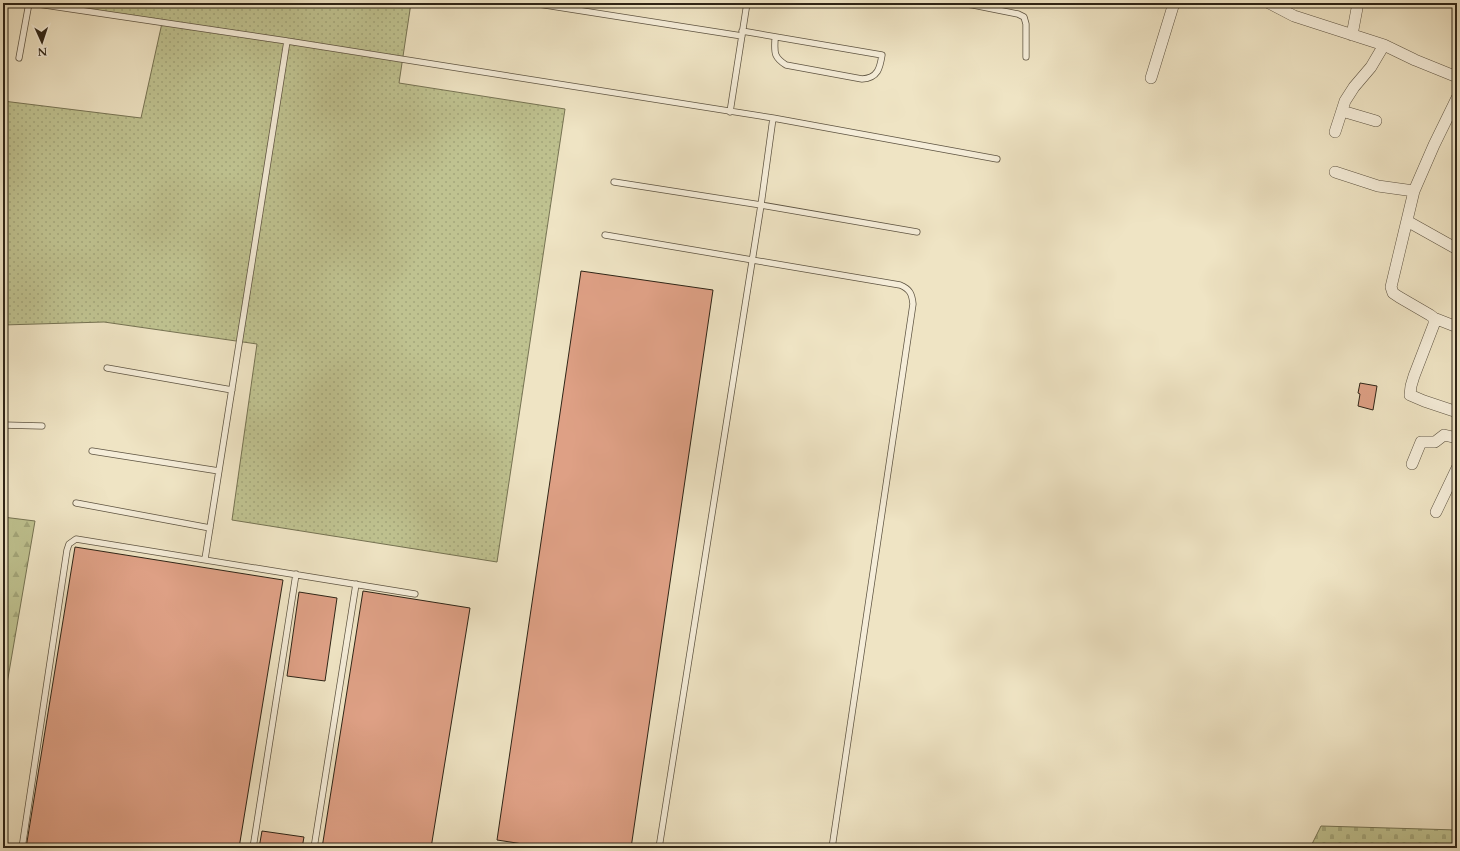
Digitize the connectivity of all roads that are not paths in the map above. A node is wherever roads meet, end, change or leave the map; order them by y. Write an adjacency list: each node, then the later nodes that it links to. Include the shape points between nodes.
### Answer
1 (30, 3): 13 (lane); 16 (lane)
2 (532, 3): 10 (lane)
3 (747, 3): 10 (lane)
4 (957, 3): 8 (lane)
5 (1174, 3): 18 (street)
6 (1269, 3): 9 (street)
7 (1358, 3): 11 (street)
8 (974, 4): 15 (lane, via 1024,17)
9 (1289, 8): 11 (street, via 1308,21)
10 (742, 33): 12 (lane); 21 (lane)
11 (1352, 35): 14 (street)
12 (775, 37): 12 (lane, via 775,54 786,65 862,79 868,79 880,67 882,55)
13 (287, 41): 21 (lane); 38 (lane)
14 (1384, 45): 17 (street); 20 (street, via 1371,67 1350,92)
15 (1026, 57)
16 (19, 58)
17 (1457, 77)
18 (1151, 78)
19 (1457, 98): 28 (street)
20 (1342, 111): 23 (street); 24 (street)
21 (730, 112): 22 (lane)
22 (773, 118): 25 (lane); 29 (lane)
23 (1376, 121)
24 (1335, 132)
25 (997, 158)
26 (1335, 172): 28 (street, via 1378,186)
27 (614, 182): 29 (lane)
28 (1414, 191): 30 (street)
29 (760, 205): 31 (lane); 34 (lane)
30 (1407, 221): 33 (street); 35 (street, via 1391,287 1393,293)
31 (917, 232)
32 (605, 235): 34 (lane)
33 (1457, 249)
34 (752, 260): 57 (lane); 58 (lane, via 900,285 911,292 913,299)
35 (1434, 318): 36 (street); 39 (street, via 1412,381 1410,395)
36 (1457, 327)
37 (107, 368): 38 (lane)
38 (232, 390): 46 (lane)
39 (1457, 412)
40 (3, 425): 41 (lane)
41 (42, 426)
42 (1457, 438): 44 (street, via 1444,435 1435,442 1421,442)
43 (92, 451): 46 (lane)
44 (1412, 464)
45 (1457, 468): 48 (street)
46 (219, 471): 49 (lane)
47 (76, 503): 49 (lane)
48 (1436, 512)
49 (210, 528): 50 (lane)
50 (206, 559): 51 (lane); 54 (lane, via 76,539 69,544)
51 (296, 574): 52 (lane); 55 (lane)
52 (356, 584): 53 (lane); 56 (lane)
53 (415, 594)
54 (22, 848)
55 (253, 848)
56 (314, 848)
57 (659, 848)
58 (832, 848)

